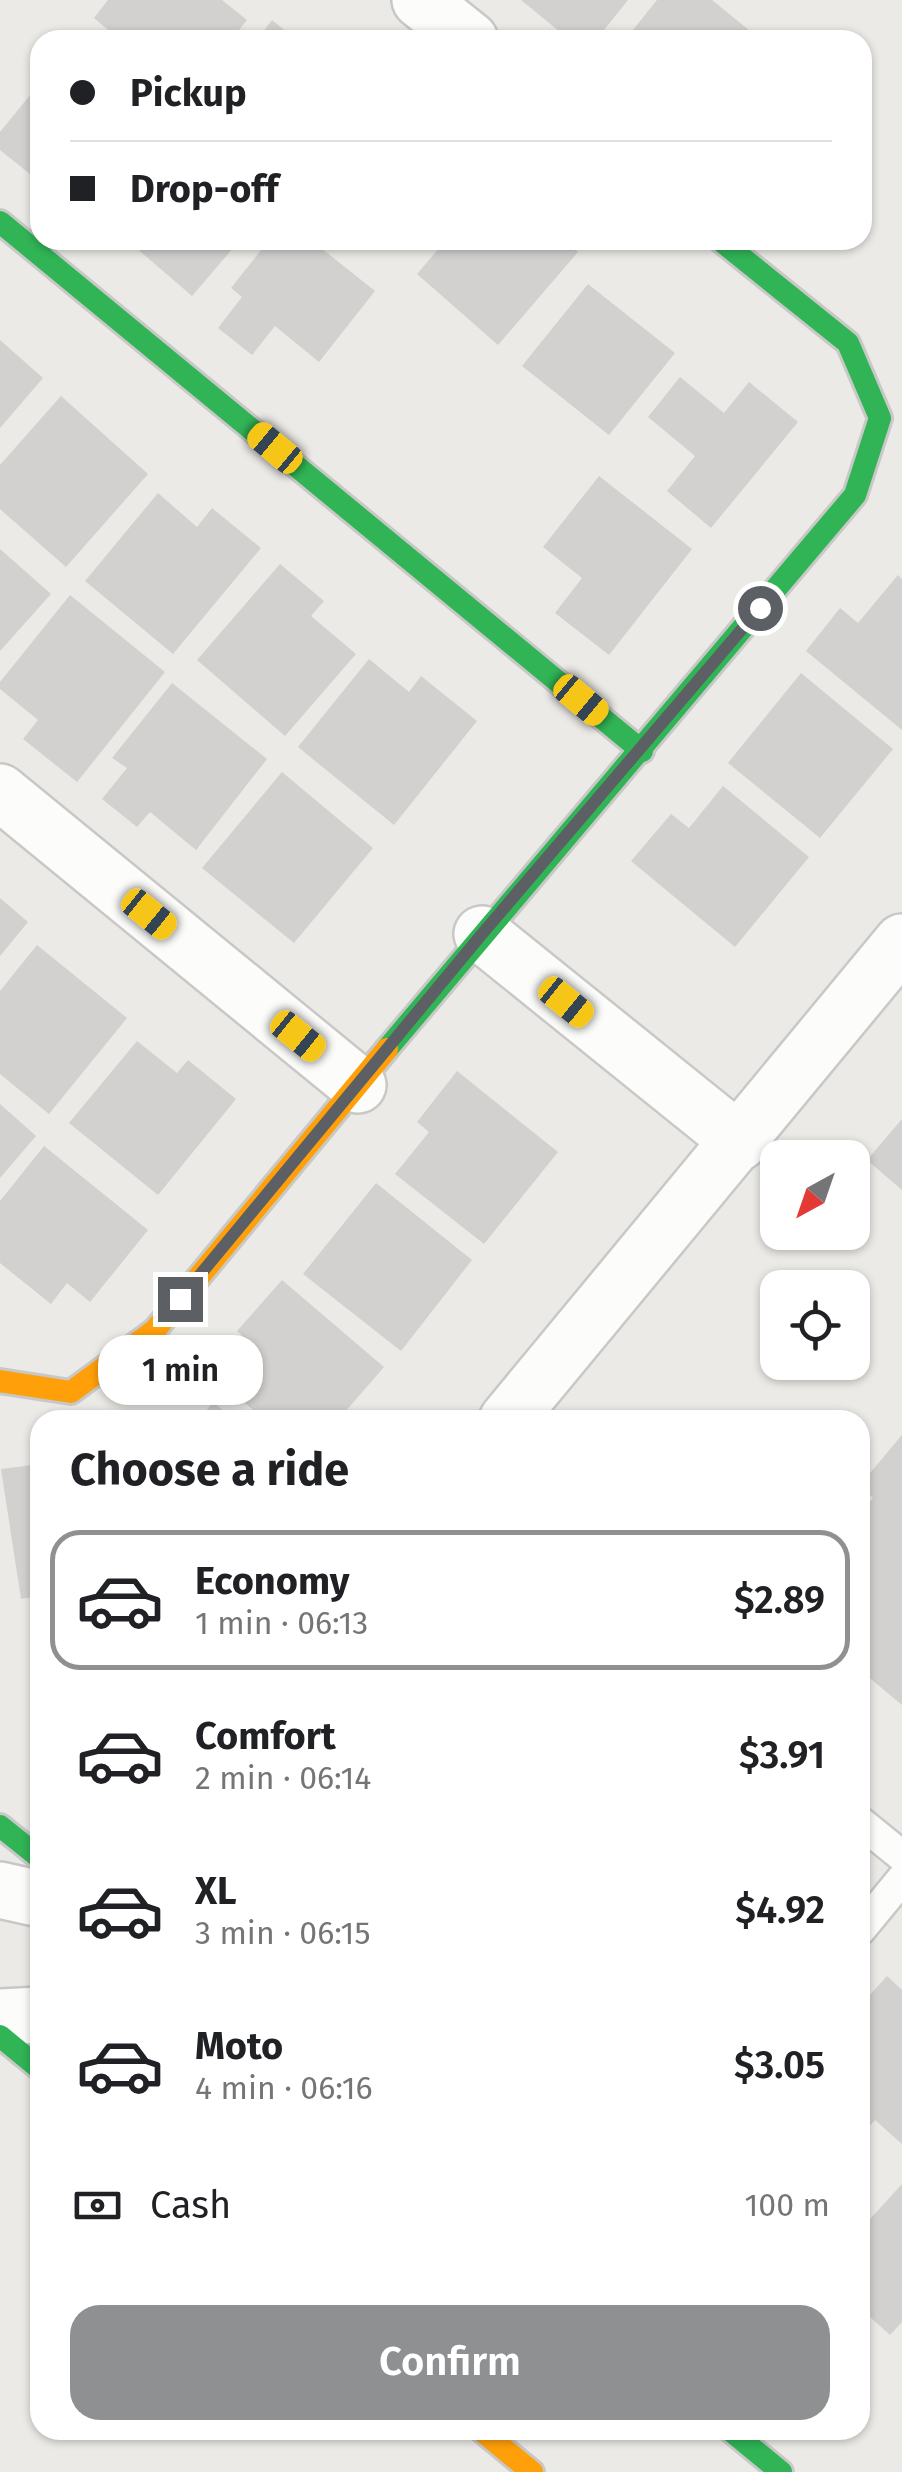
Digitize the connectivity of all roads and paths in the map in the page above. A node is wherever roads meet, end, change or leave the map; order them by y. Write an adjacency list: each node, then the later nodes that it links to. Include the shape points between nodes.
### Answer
1 (420, 0): 2 (street)
2 (458, 30)
3 (0, 222): 4 (street)
4 (30, 247)
5 (34, 250): 7 (street)
6 (733, 250): 7 (street, via 848,342 880,418 854,495)
7 (642, 751): 9 (street)
8 (0, 792): 11 (street)
9 (482, 934): 11 (street); 12 (street)
10 (902, 942): 12 (street)
11 (358, 1086): 13 (street, via 155,1330 71,1392)
12 (740, 1142): 14 (street)
13 (0, 1381)
14 (515, 1410)
15 (0, 1826): 17 (street)
16 (870, 1830): 18 (lane)
17 (30, 1850)
18 (902, 1856)
19 (902, 1880): 22 (lane)
20 (0, 1890): 21 (street)
21 (30, 1897)
22 (870, 1918)
23 (30, 2015): 24 (street)
24 (0, 2016)
25 (0, 2036): 26 (street)
26 (30, 2060)
27 (492, 2440): 29 (street)
28 (742, 2440): 30 (street)
29 (532, 2472)
30 (782, 2472)

